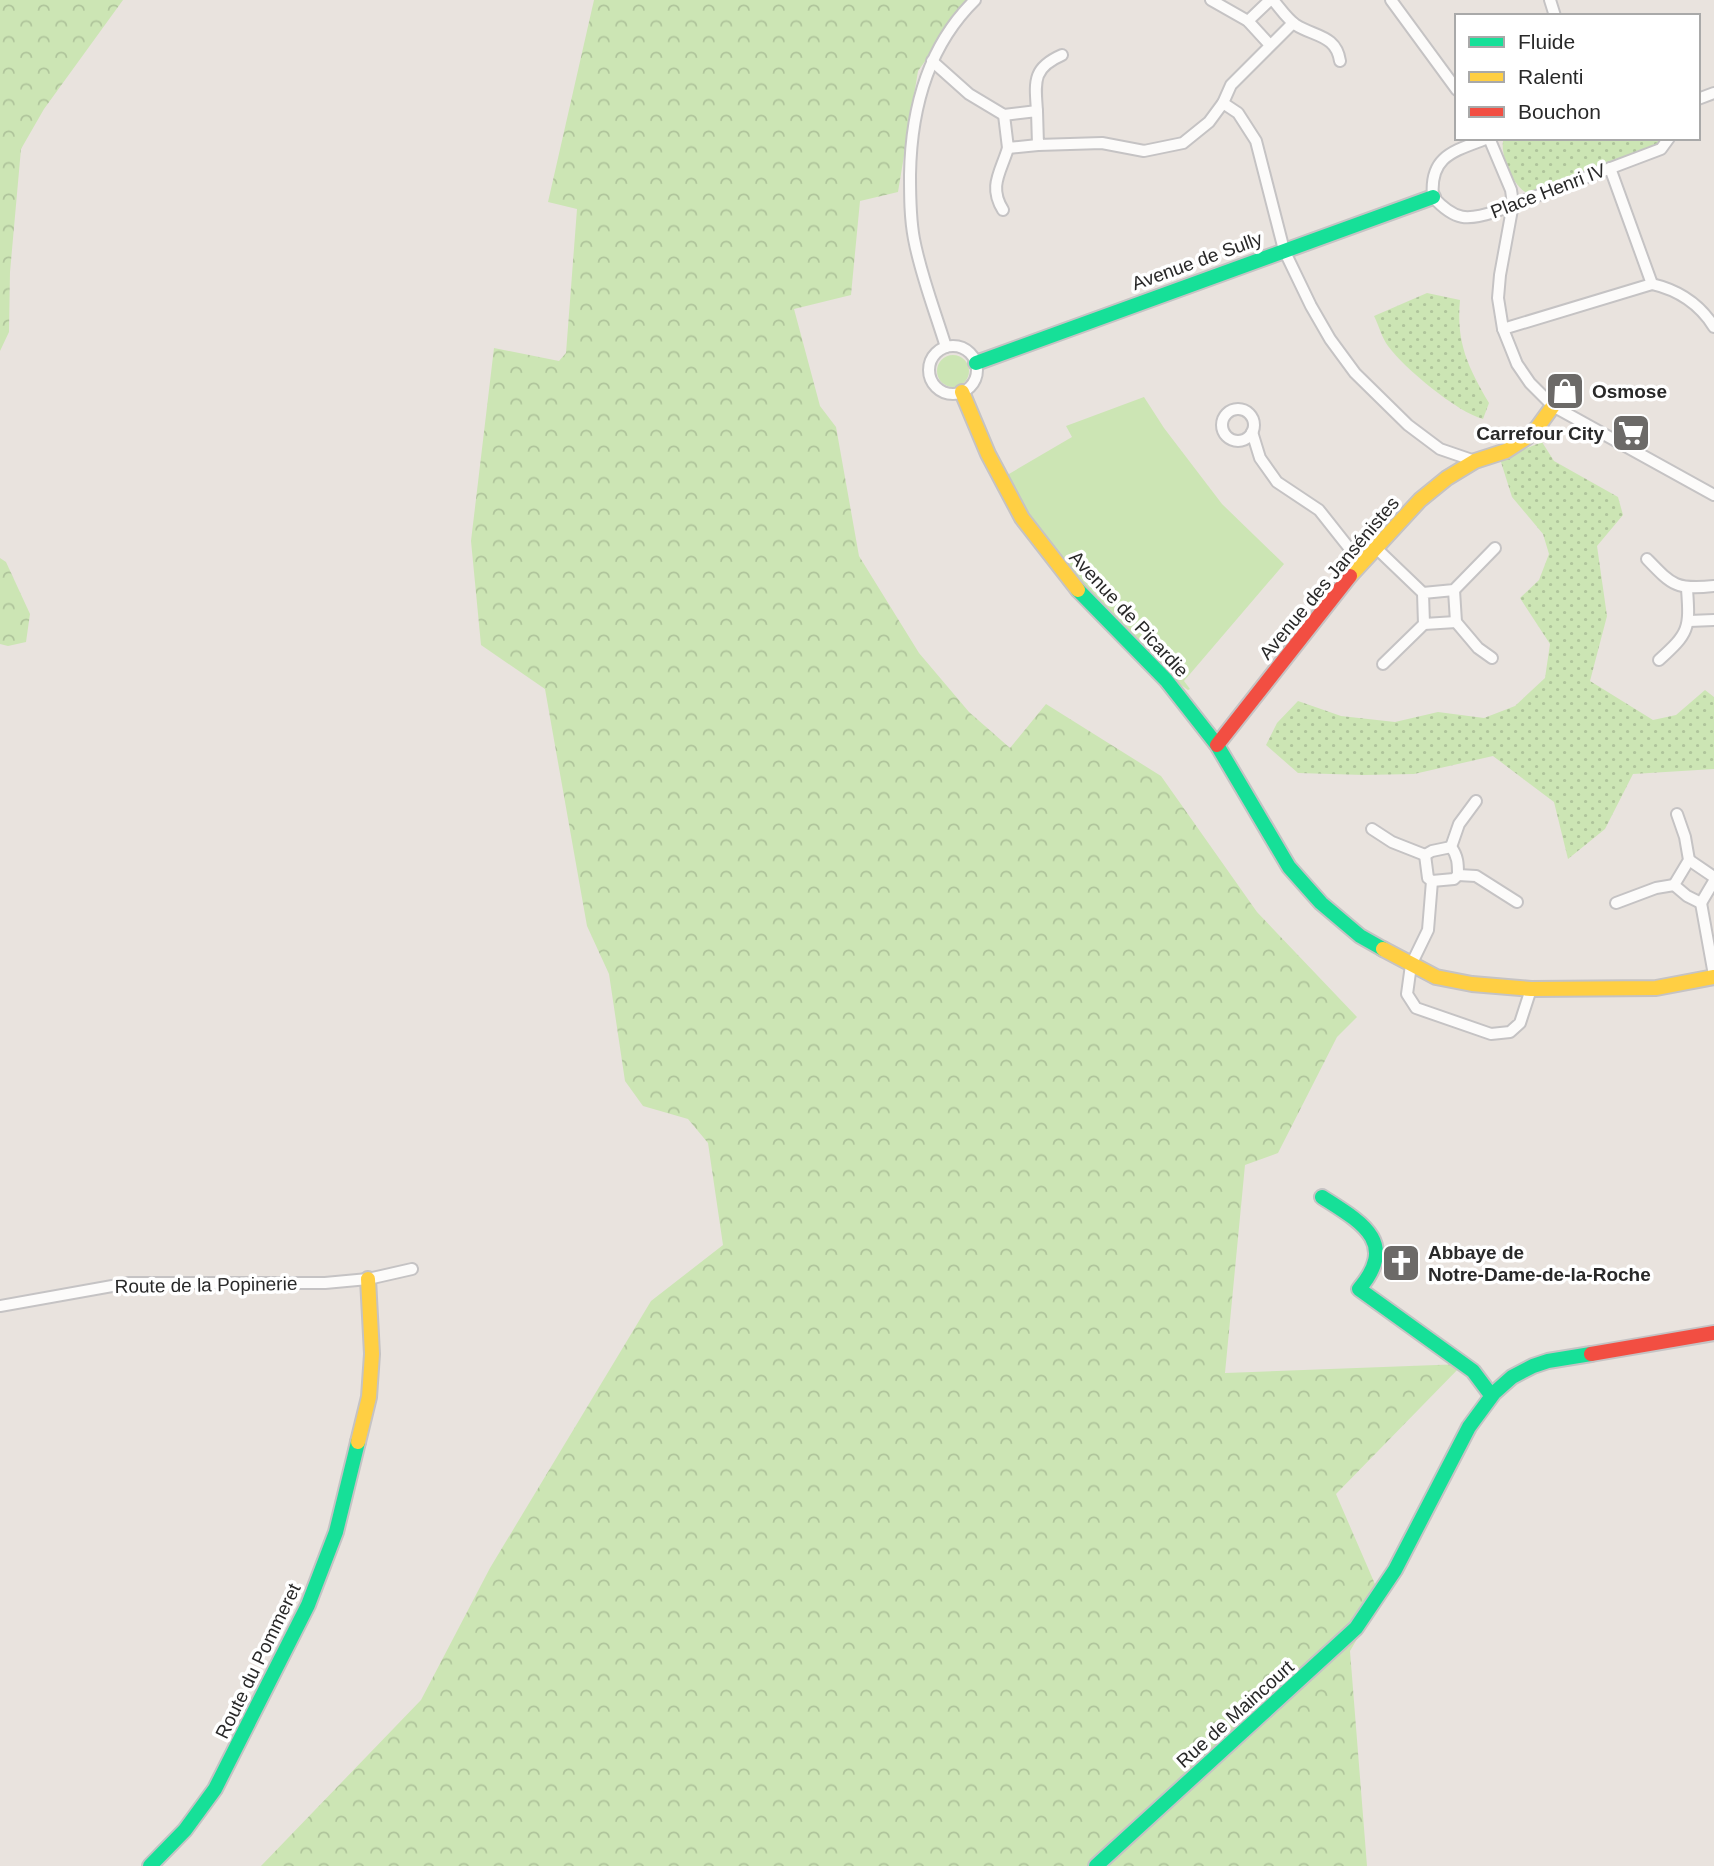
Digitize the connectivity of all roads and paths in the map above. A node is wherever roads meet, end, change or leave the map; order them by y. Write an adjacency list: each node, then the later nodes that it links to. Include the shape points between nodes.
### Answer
1 (975, 0): 9 (street)
2 (1211, 0): 5 (street)
3 (1272, 0): 5 (street); 6 (street)
4 (1391, 0): 11 (street)
5 (1248, 21): 7 (street)
6 (1293, 23): 7 (street); 10 (street, via 1333,43)
7 (1270, 45): 12 (street, via 1231,85)
8 (1062, 55): 13 (street, via 1047,62 1035,80)
9 (932, 61): 14 (street, via 969,94); 28 (street, via 913,126 910,209 916,250)
10 (1340, 61)
11 (1455, 87)
12 (1223, 103): 18 (street, via 1209,122 1183,143 1166,148 1144,151 1102,143); 24 (street, via 1238,113 1256,141)
13 (1037, 111): 14 (street); 18 (street)
14 (1004, 115): 19 (street)
15 (1483, 140): 21 (street, via 1441,160 1434,170)
16 (1489, 140): 22 (street)
17 (1668, 140): 20 (street, Place Henri IV, via 1661,149)
18 (1038, 145): 19 (street)
19 (1008, 148): 23 (street, via 995,183 995,197)
20 (1610, 168): 22 (street, Place Henri IV); 25 (street)
21 (1433, 197): 22 (street, Place Henri IV, via 1456,216 1474,219); 24 (street, Avenue de Sully)
22 (1513, 204): 27 (street, via 1498,298)
23 (1003, 210)
24 (1284, 250): 29 (street, Avenue de Sully); 33 (street, via 1324,328 1355,373 1425,439)
25 (1652, 284): 26 (street, via 1673,289); 27 (street)
26 (1714, 327)
27 (1503, 329): 31 (street, via 1517,364)
28 (946, 347): 29 (street, via 961,347); 30 (street, via 931,360 929,373 936,386 948,393)
29 (976, 363): 30 (street, via 973,383)
30 (962, 392): 50 (street, Avenue de Picardie, via 1022,517 1055,563 1166,680)
31 (1553, 406): 33 (street, Avenue des Jansénistes, via 1527,438); 34 (street)
32 (1252, 432): 38 (street, via 1260,458 1277,482 1319,510)
33 (1475, 461): 35 (street, Avenue des Jansénistes, via 1420,500)
34 (1714, 495)
35 (1375, 547): 38 (street, Avenue des Jansénistes); 42 (street)
36 (1495, 548): 41 (street)
37 (1647, 559): 40 (street, via 1667,580)
38 (1361, 563): 50 (street, Avenue des Jansénistes)
39 (1714, 586): 40 (street)
40 (1687, 589): 44 (street)
41 (1454, 590): 42 (street); 45 (street)
42 (1423, 593): 46 (street)
43 (1714, 620): 44 (street)
44 (1689, 621): 48 (street, via 1681,640)
45 (1456, 622): 46 (street); 47 (street)
46 (1424, 624): 49 (street)
47 (1492, 658)
48 (1659, 660)
49 (1383, 664)
50 (1217, 745): 64 (street, Avenue de Picardie, via 1289,867 1321,904 1360,936)
51 (1476, 801): 54 (street, via 1459,824)
52 (1677, 814): 56 (street)
53 (1372, 829): 55 (street)
54 (1451, 847): 55 (street); 57 (street, via 1457,853)
55 (1425, 855): 59 (street)
56 (1689, 860): 58 (street); 60 (street)
57 (1458, 875): 59 (street); 61 (street, via 1476,876)
58 (1714, 879): 62 (street)
59 (1432, 881): 64 (street, via 1428,930)
60 (1674, 885): 62 (street); 63 (street)
61 (1517, 902)
62 (1701, 902): 65 (street)
63 (1616, 903)
64 (1411, 965): 66 (street, Avenue de Picardie, via 1436,977); 66 (street, via 1407,994 1416,1008 1491,1034 1510,1032 1520,1023)
65 (1714, 976): 66 (street, Avenue de Picardie, via 1656,988)
66 (1531, 989)
67 (1322, 1197): 72 (street, via 1361,1224 1376,1246 1374,1269 1359,1289 1473,1371)
68 (412, 1269): 69 (street, Route de la Popinerie)
69 (368, 1279): 70 (street, Route de la Popinerie, via 129,1283); 73 (street, Route du Pommeret, via 369,1397 322,1573 215,1789 170,1849)
70 (0, 1306)
71 (1714, 1333): 72 (street, Rue de Maincourt, via 1538,1364)
72 (1491, 1395): 74 (street, Rue de Maincourt, via 1464,1436 1371,1610 1335,1649)
73 (150, 1866)
74 (1096, 1866)

